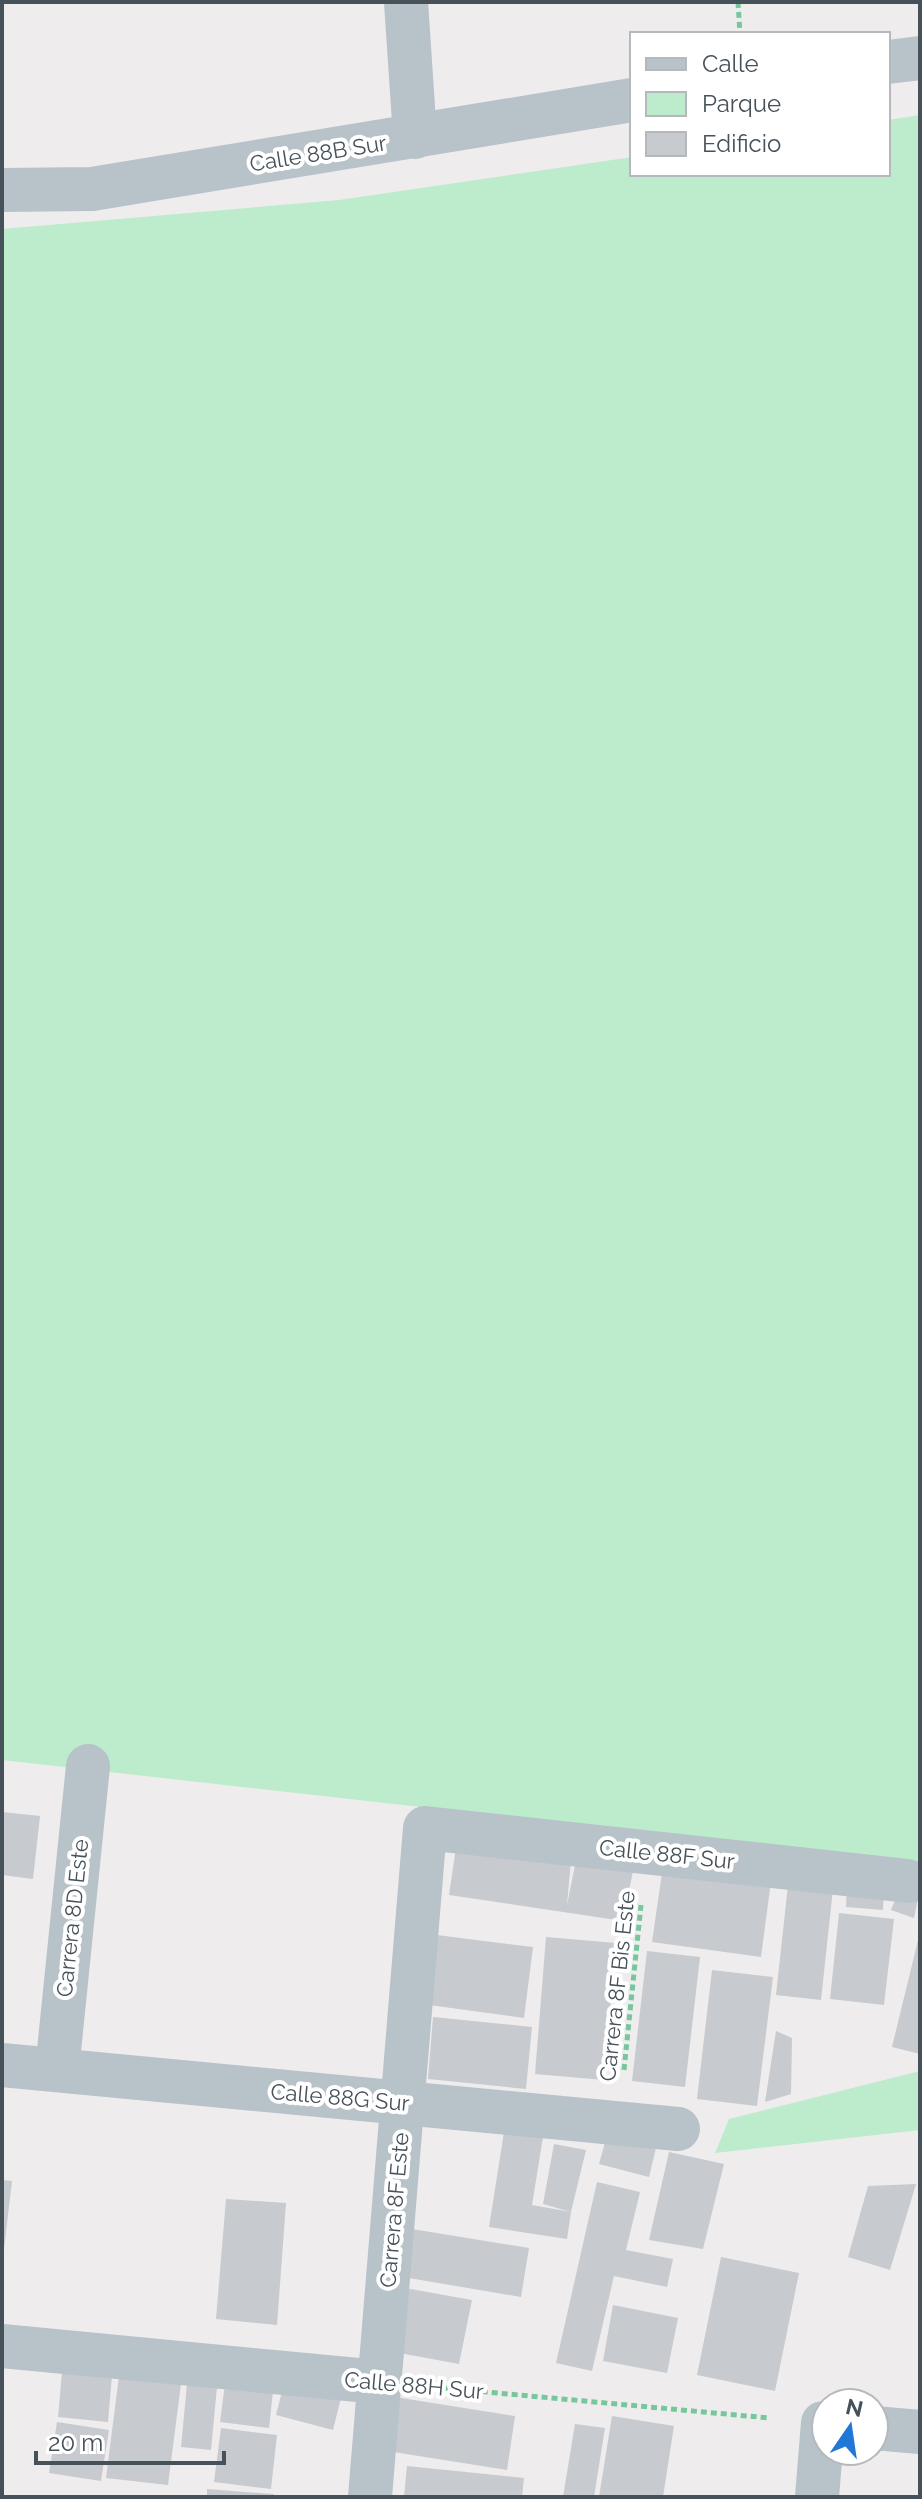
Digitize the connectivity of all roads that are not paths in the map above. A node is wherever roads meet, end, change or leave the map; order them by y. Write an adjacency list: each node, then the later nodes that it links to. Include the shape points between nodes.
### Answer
1 (406, 2): 5 (street)
2 (920, 58): 3 (street)
3 (890, 62)
4 (630, 100): 5 (street, Calle 88B Sur)
5 (415, 137): 6 (street, Calle 88B Sur, via 92,189)
6 (2, 190)
7 (88, 1766): 11 (street, Carrera 8D Este)
8 (425, 1828): 9 (street, Calle 88F Sur); 12 (street, Carrera 8F Este)
9 (908, 1881)
10 (2, 2065): 11 (street, Calle 88G Sur)
11 (57, 2070): 12 (street, Calle 88G Sur)
12 (403, 2103): 13 (street, Calle 88G Sur); 15 (street, Carrera 8F Este)
13 (678, 2129)
14 (2, 2346): 15 (street, Calle 88H Sur)
15 (379, 2382): 19 (street, Carrera 8F Este)
16 (890, 2429): 17 (street)
17 (920, 2432)
18 (820, 2467): 20 (street)
19 (370, 2497)
20 (817, 2497)

